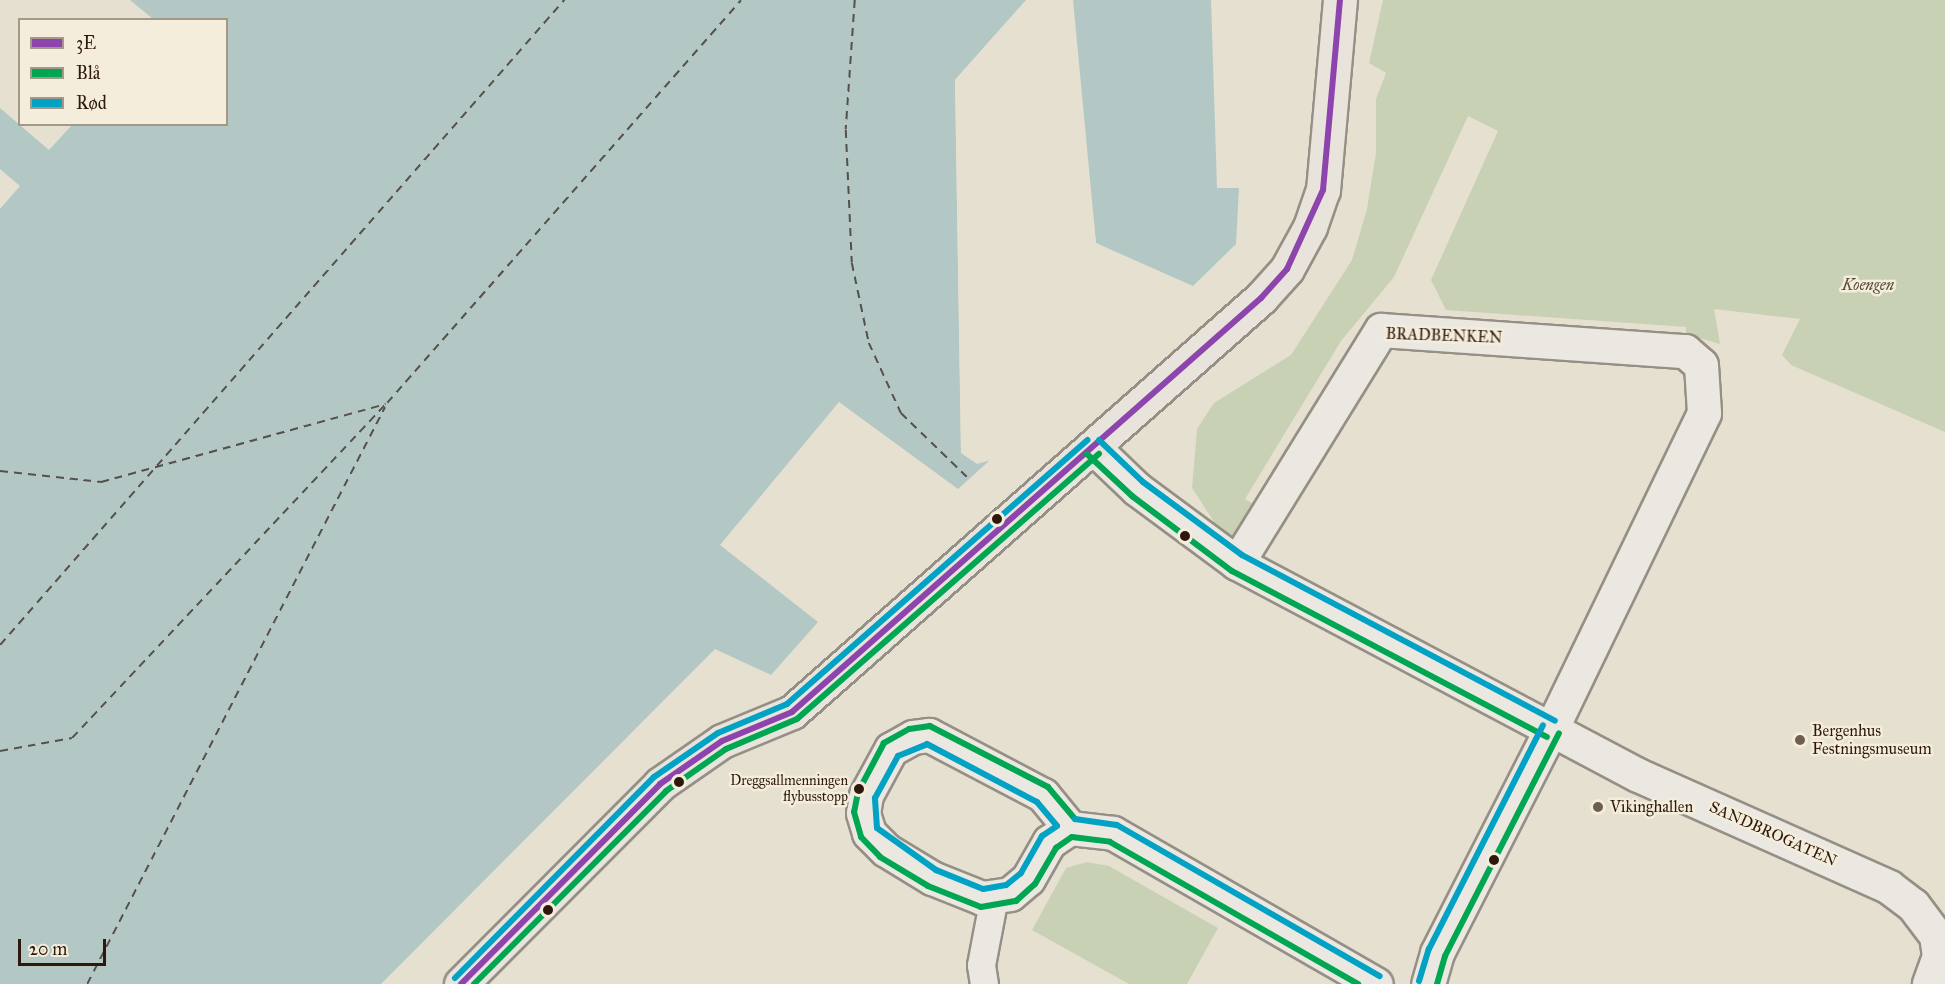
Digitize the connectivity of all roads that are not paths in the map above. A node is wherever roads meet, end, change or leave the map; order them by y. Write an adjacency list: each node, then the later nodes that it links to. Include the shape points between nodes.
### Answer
1 (1340, 0): 2 (main road, via 1323,190 1311,227 1287,269)
2 (1093, 447): 3 (street, SANDBROGATEN, via 1137,489); 7 (main road, via 792,712 722,741 660,784)
3 (1237, 563): 4 (street, SANDBROGATEN); 4 (street, BRADBENKEN, via 1381,330 1685,351 1701,365 1704,413)
4 (1551, 729): 10 (street, via 1437,953); 11 (street, SANDBROGATEN, via 1638,775 1889,887 1913,905 1936,935 1939,956)
5 (1070, 828): 6 (street, via 1049,842 1028,879 1010,894); 6 (street, via 1043,795 939,739 913,736 891,749 866,795 869,833 886,850 932,878); 9 (street, via 1113,833)
6 (994, 897): 8 (street, via 981,965)
7 (461, 984)
8 (984, 984)
9 (1376, 984)
10 (1428, 984)
11 (1929, 984)

